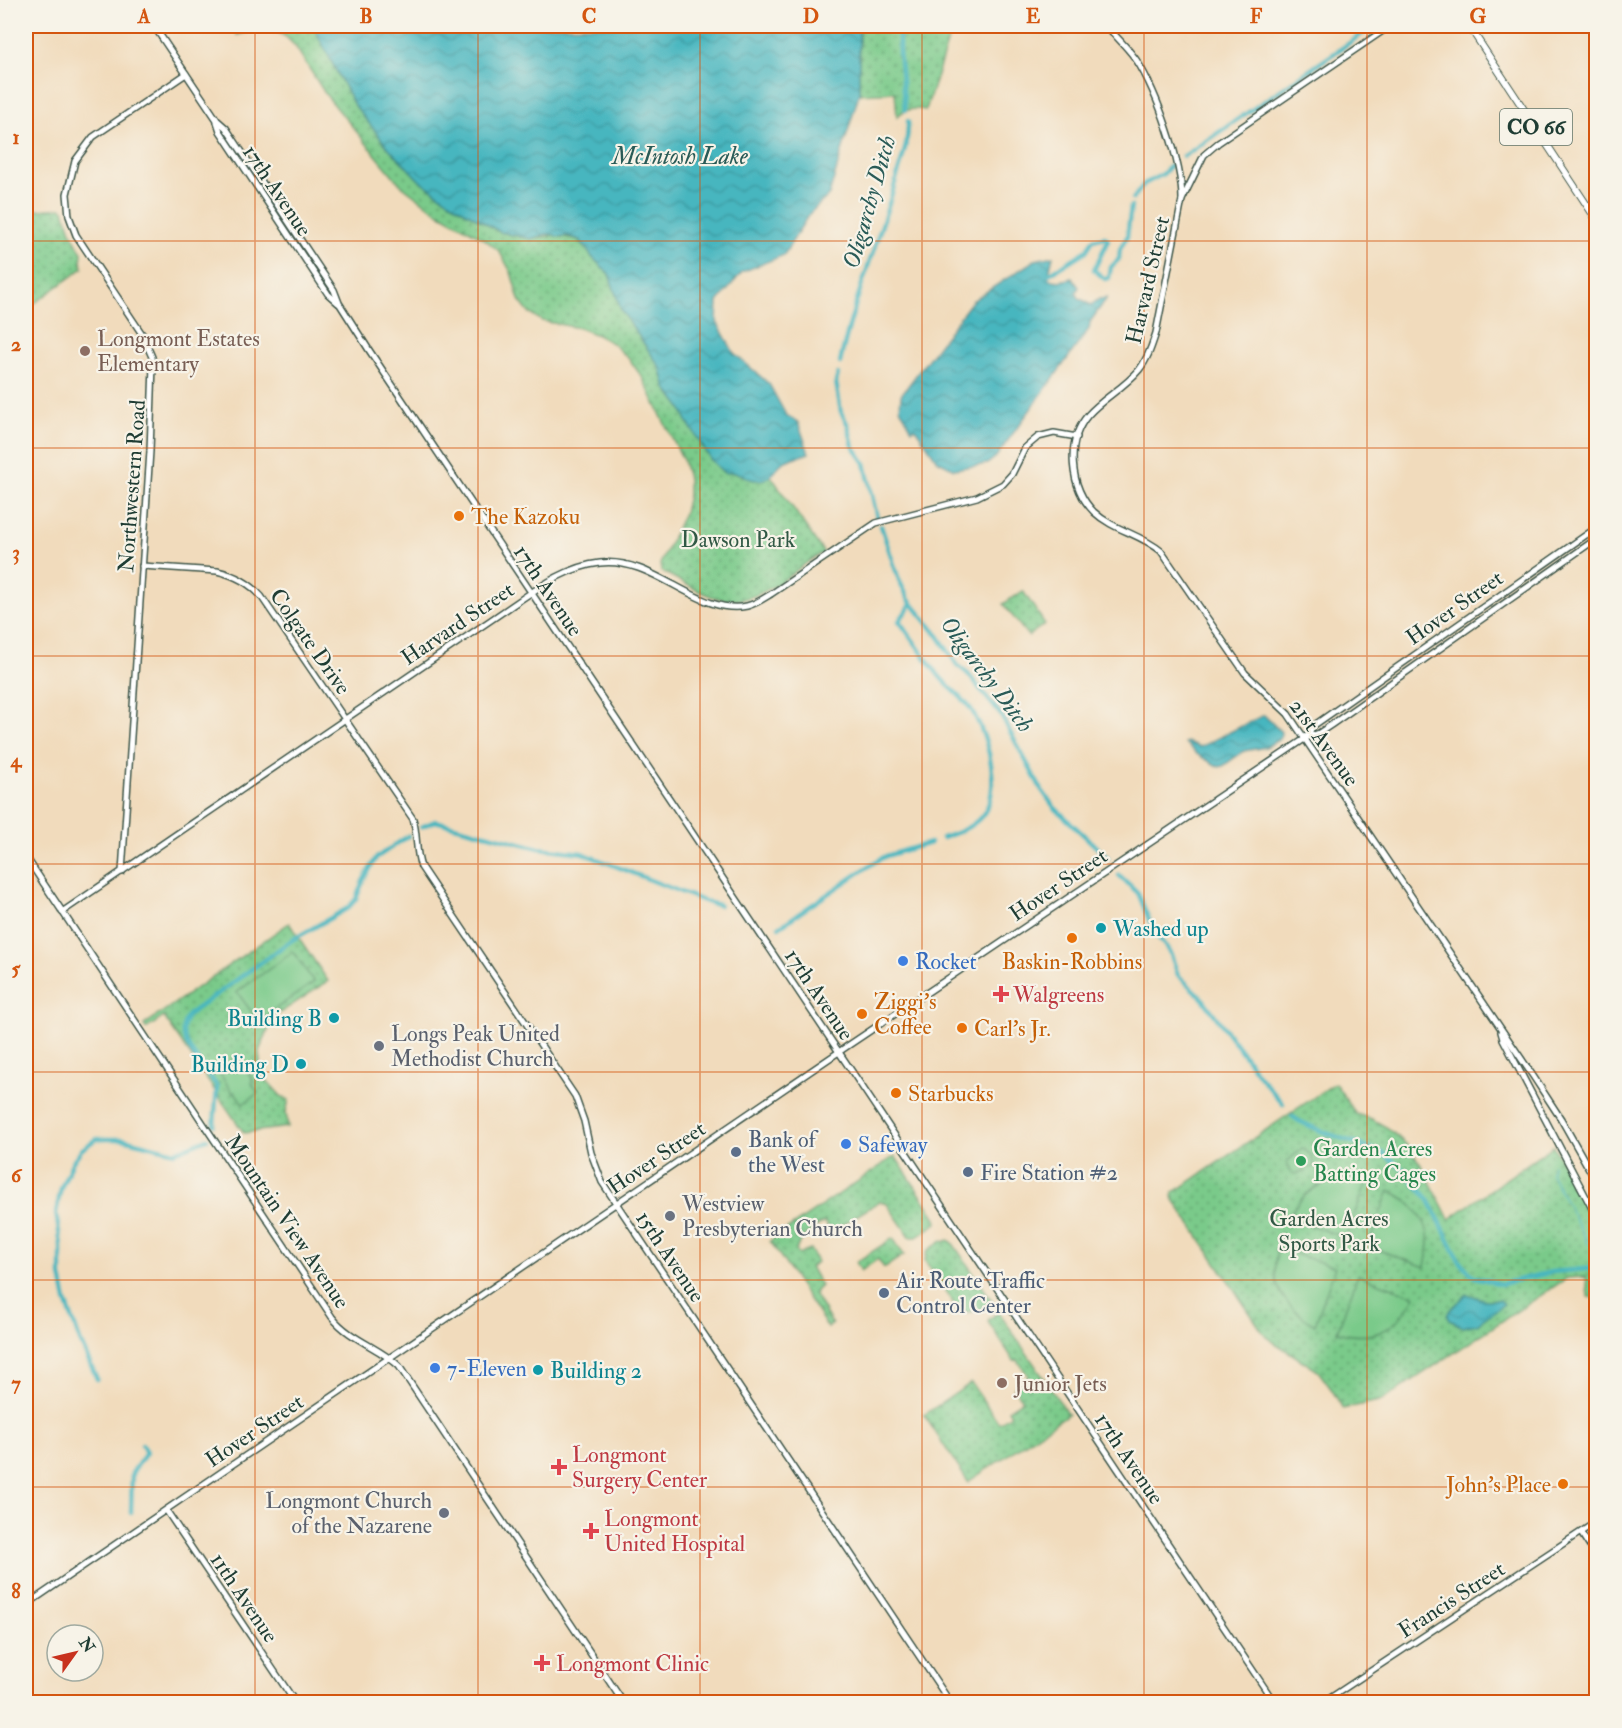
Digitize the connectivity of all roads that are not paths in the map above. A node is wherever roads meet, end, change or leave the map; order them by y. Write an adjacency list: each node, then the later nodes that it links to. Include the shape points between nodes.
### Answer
1 (154, 26): 5 (street, 17th Avenue)
2 (1106, 26): 6 (street, via 1125,44 1145,75 1178,163)
3 (1390, 26): 6 (street, Harvard Street, via 1218,143 1204,155)
4 (1469, 26): 7 (main road, CO 66)
5 (186, 74): 11 (street, Northwestern Road, via 93,137 75,161 67,194 76,235 142,334 152,357 154,378); 12 (street, 17th Avenue, via 334,290)
6 (1182, 200): 8 (street, Harvard Street, via 1151,348 1129,381 1086,418)
7 (1596, 219)
8 (1077, 437): 12 (street, Harvard Street, via 1054,433 1038,437 1022,452 1003,484 968,500 876,523 747,606 714,604 652,573 611,562 569,570); 14 (street, 21st Avenue, via 1074,469 1086,503 1105,520 1161,551 1245,673 1281,706)
9 (1596, 528): 14 (street, Hover Street, via 1313,726)
10 (1596, 539): 14 (street, Hover Street, via 1325,729)
11 (142, 566): 13 (street, Colgate Drive, via 217,571 249,584); 16 (street, Northwestern Road)
12 (531, 593): 13 (street, Harvard Street); 19 (street, 17th Avenue)
13 (346, 720): 16 (street, Harvard Street); 21 (street, 15th Avenue, via 413,819 418,858 429,880 575,1096 602,1182)
14 (1306, 738): 18 (street, 21st Avenue); 19 (street, Hover Street)
15 (26, 857): 17 (street, Mountain View Avenue)
16 (122, 872): 17 (street, Harvard Street)
17 (63, 912): 23 (street, Mountain View Avenue, via 332,1317 350,1335)
18 (1501, 1032): 20 (street, 21st Avenue, via 1561,1119); 22 (street, 21st Avenue)
19 (839, 1052): 21 (street, Hover Street); 32 (street, 17th Avenue)
20 (1596, 1181)
21 (616, 1204): 23 (street, Hover Street); 31 (street, 15th Avenue)
22 (1596, 1215)
23 (389, 1358): 24 (street, Hover Street); 30 (street, Mountain View Avenue, via 399,1366)
24 (166, 1510): 28 (street, Hover Street); 29 (street, 11th Avenue)
25 (1596, 1522): 26 (street, Francis Street)
26 (1581, 1533): 27 (street); 33 (street, Francis Street)
27 (1596, 1556)
28 (26, 1605)
29 (295, 1702)
30 (623, 1702)
31 (950, 1702)
32 (1274, 1702)
33 (1324, 1702)

